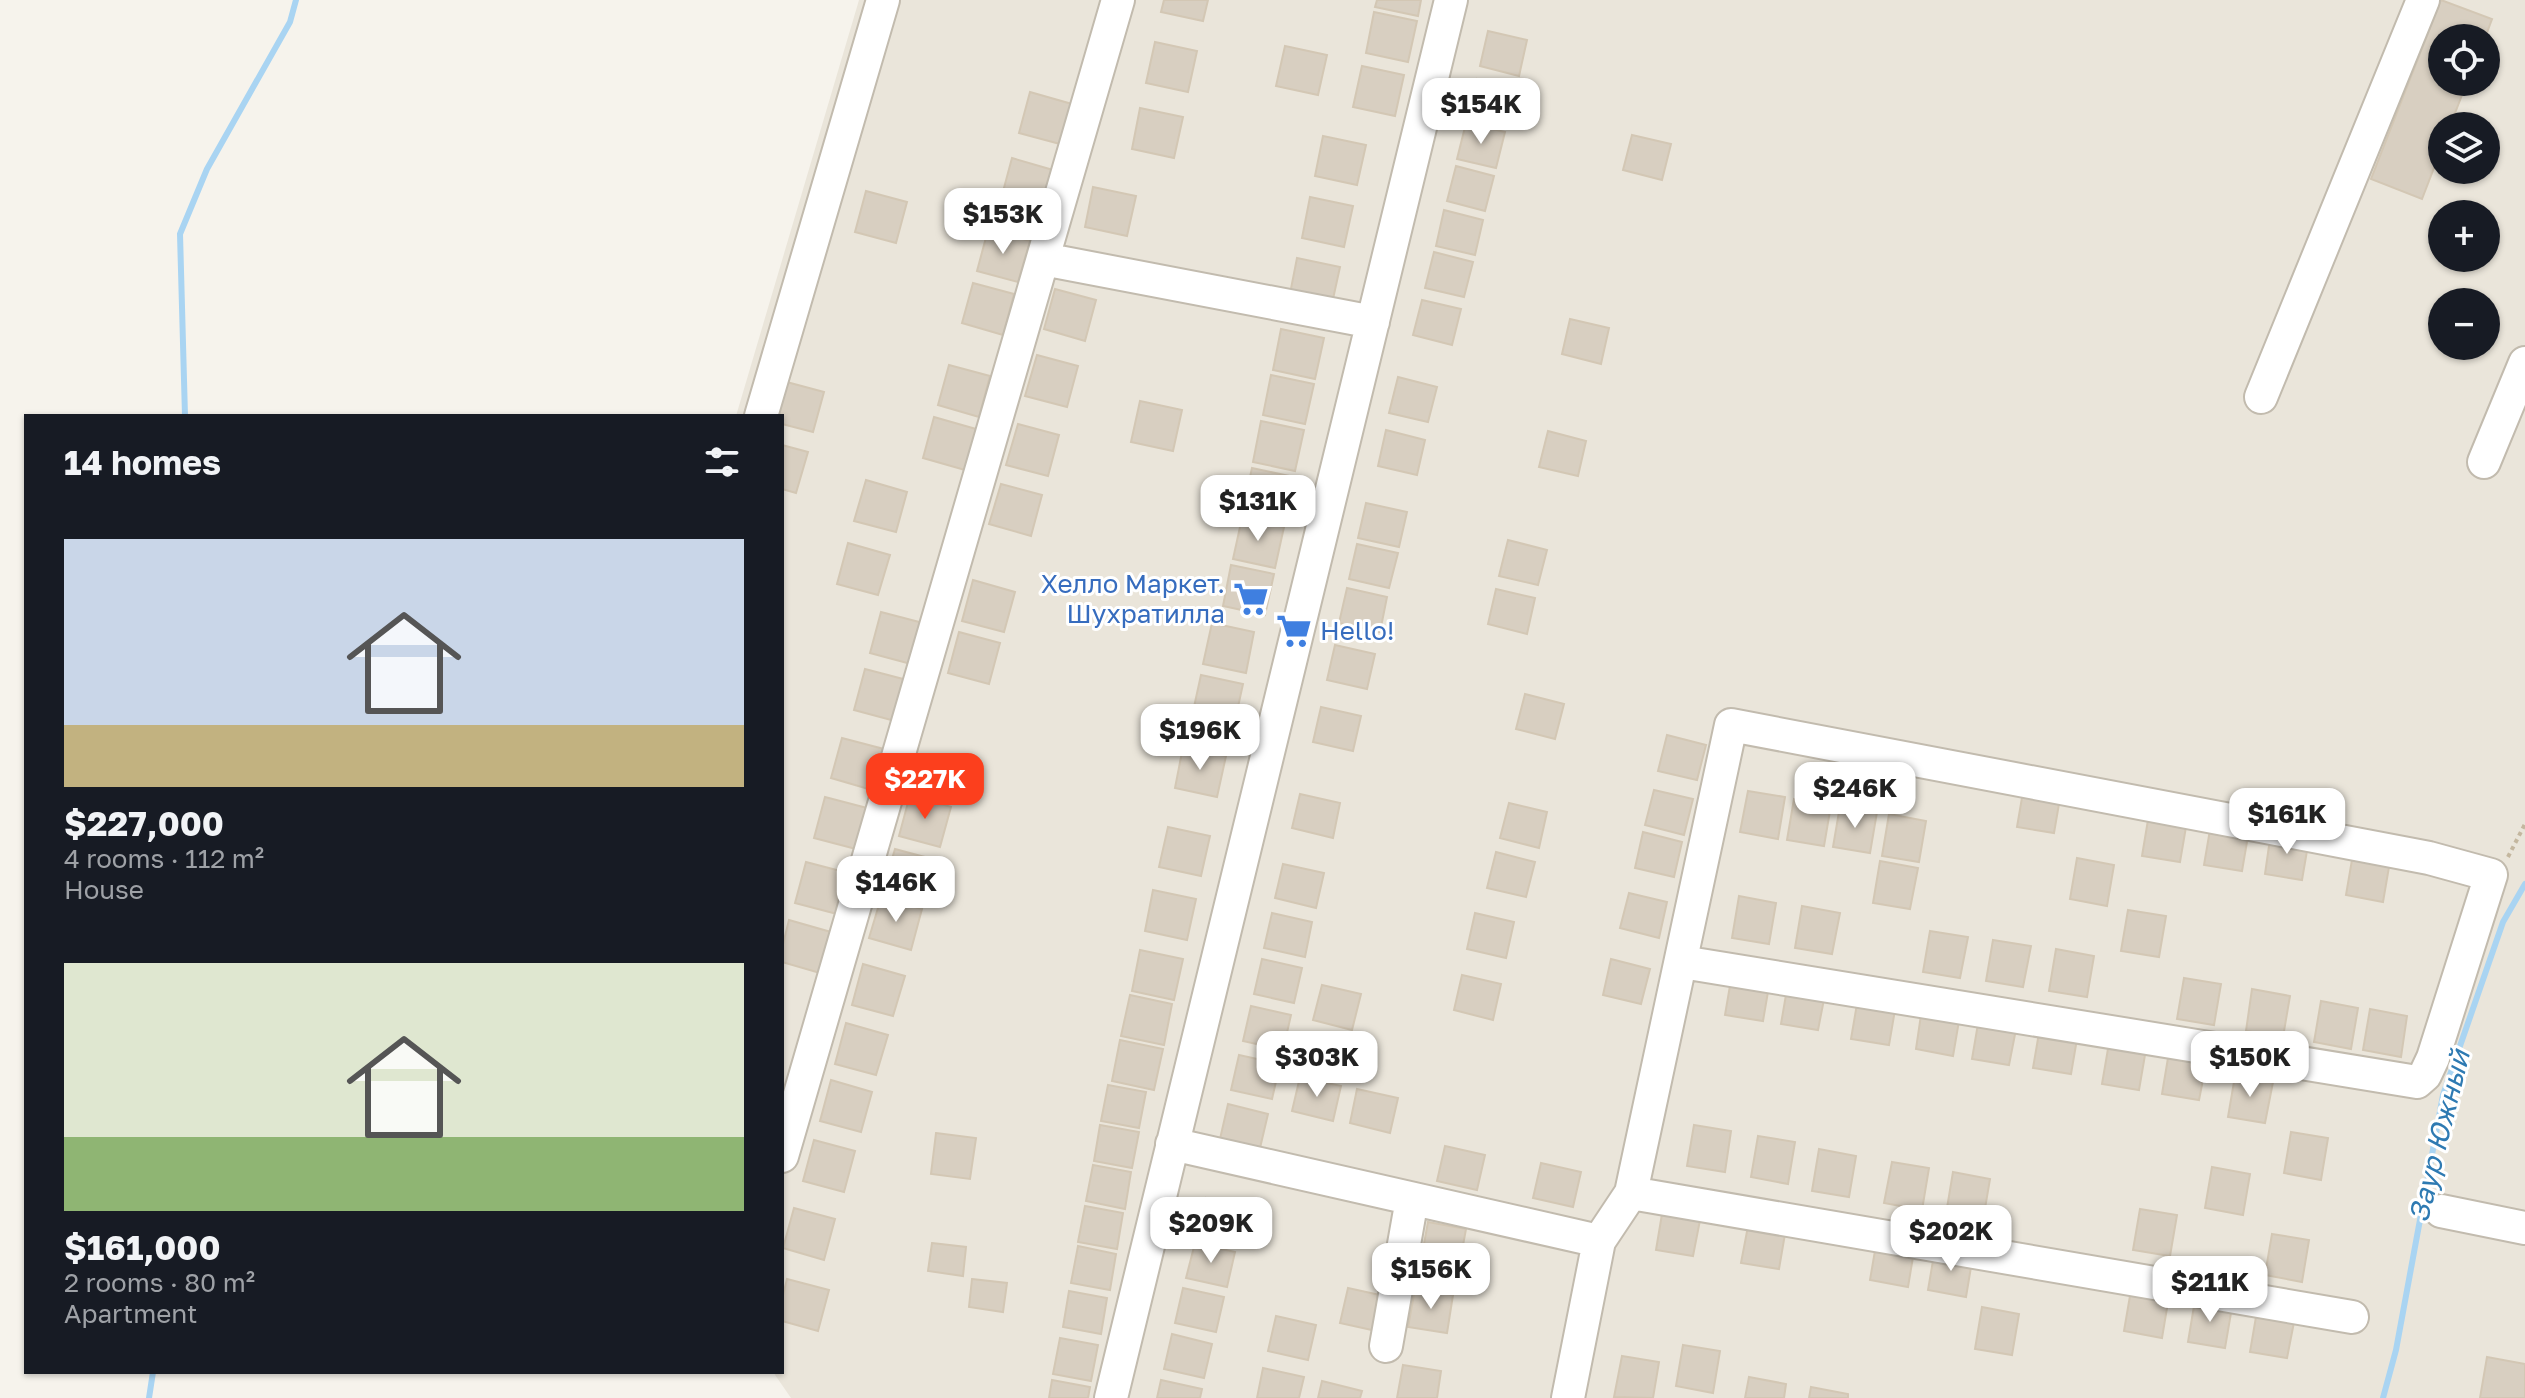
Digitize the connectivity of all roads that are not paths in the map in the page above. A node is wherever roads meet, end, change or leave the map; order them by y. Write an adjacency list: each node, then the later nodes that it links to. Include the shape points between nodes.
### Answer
1 (883, 0): 9 (street)
2 (1118, 0): 5 (street)
3 (1451, 0): 6 (street)
4 (2423, 0): 8 (street)
5 (1043, 259): 6 (street); 13 (street)
6 (1373, 322): 12 (street)
7 (2525, 363): 10 (street)
8 (2261, 397)
9 (762, 414)
10 (2484, 462)
11 (1682, 962): 11 (street, via 1731,725 2429,858 2491,875 2433,1058 2417,1082); 14 (street)
12 (1172, 1144): 15 (street); 21 (street)
13 (784, 1149)
14 (1631, 1193): 18 (street); 19 (street)
15 (1412, 1199): 18 (street); 20 (street)
16 (2441, 1211): 17 (street)
17 (2525, 1228)
18 (1599, 1241): 22 (street)
19 (2352, 1317)
20 (1386, 1346)
21 (1111, 1398)
22 (1568, 1398)

